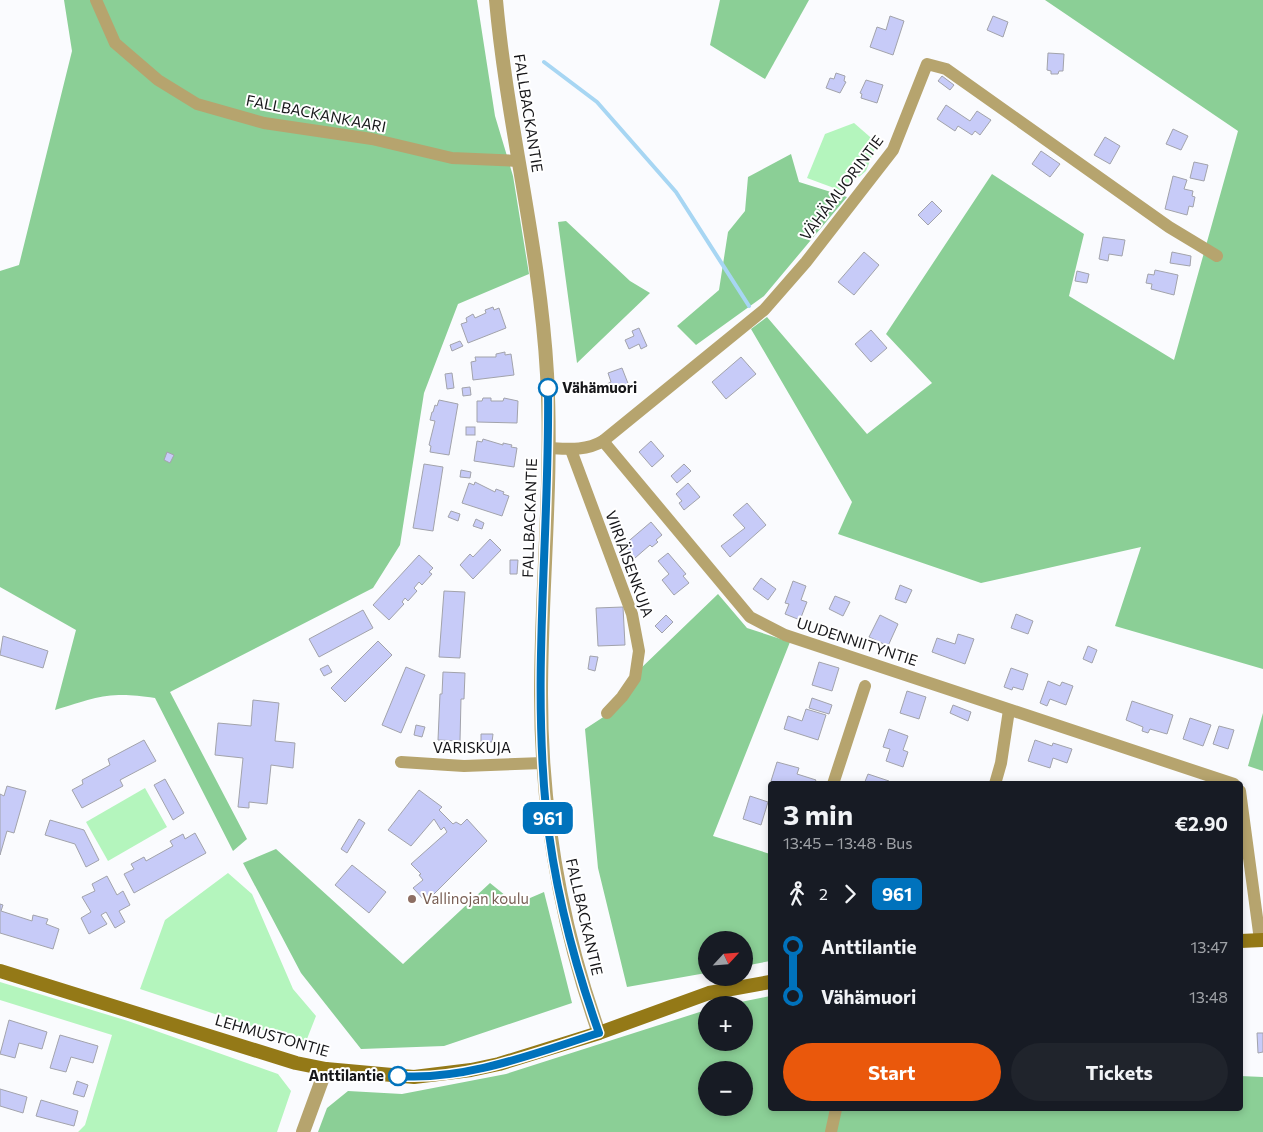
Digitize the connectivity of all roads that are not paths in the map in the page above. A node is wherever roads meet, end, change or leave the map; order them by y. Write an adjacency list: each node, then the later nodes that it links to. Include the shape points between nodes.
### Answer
1 (96, 0): 3 (street, FALLBACKANKAARI, via 115,43 158,80 197,104 264,123 372,139 452,158)
2 (496, 0): 3 (street, FALLBACKANTIE)
3 (519, 161): 6 (street, FALLBACKANTIE, via 541,298)
4 (1217, 256): 5 (street, VÄHÄMUORINTIE, via 1168,227 946,69 927,64 893,150 800,269 764,310)
5 (603, 441): 7 (street, via 592,447); 9 (street, UUDENNIITYNTIE, via 750,617 785,635)
6 (549, 448): 7 (street); 12 (street, FALLBACKANTIE, via 541,693)
7 (571, 450): 10 (street, VIIRIÄISENKUJA, via 632,614 639,651 635,678 622,698)
8 (865, 686): 13 (street)
9 (1009, 710): 14 (street); 15 (street, UUDENNIITYNTIE)
10 (607, 712)
11 (401, 762): 12 (street, VARISKUJA, via 464,766)
12 (543, 763): 21 (street, FALLBACKANTIE, via 557,883 573,954)
13 (834, 781)
14 (996, 781)
15 (1227, 781)
16 (1243, 812): 17 (street)
17 (1261, 940): 18 (main road)
18 (1243, 941)
19 (0, 970): 22 (main road, LEHMUSTONTIE, via 296,1063)
20 (768, 982): 21 (main road, LEHMUSTONTIE, via 709,993)
21 (599, 1033): 22 (main road, LEHMUSTONTIE, via 499,1064 441,1075 414,1077)
22 (326, 1069): 24 (street)
23 (836, 1111): 25 (street)
24 (303, 1132)
25 (831, 1132)

